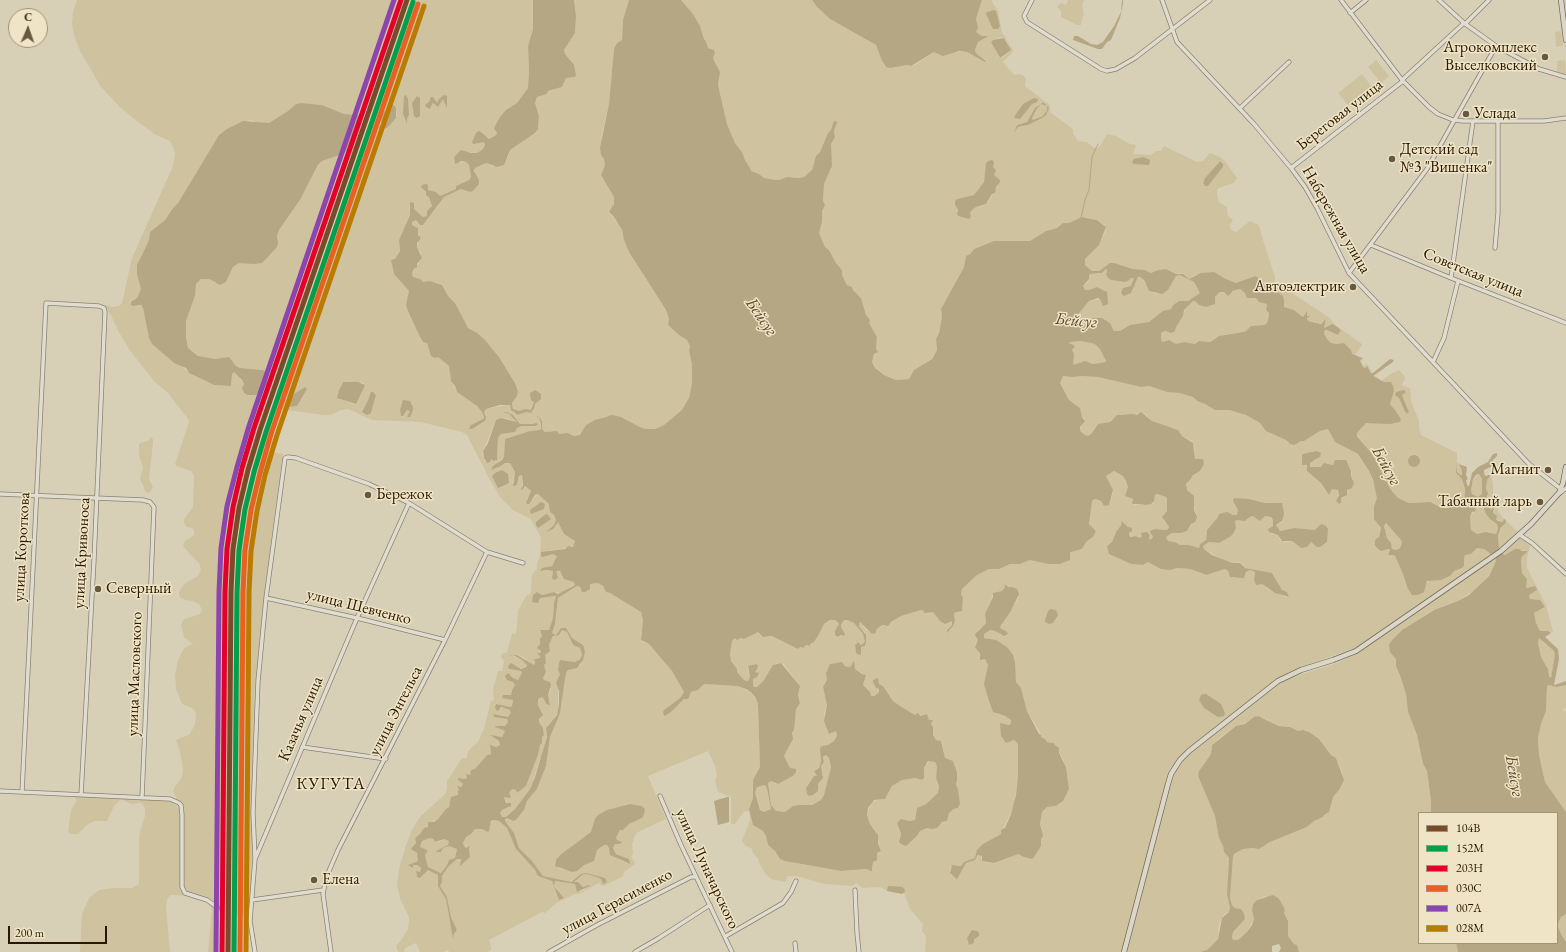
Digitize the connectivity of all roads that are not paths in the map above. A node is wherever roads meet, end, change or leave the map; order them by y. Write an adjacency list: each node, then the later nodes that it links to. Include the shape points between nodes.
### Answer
1 (1032, 0): 12 (street, via 1024,16 1027,22 1107,71 1131,61)
2 (1162, 0): 12 (street, Набережная улица)
3 (1210, 0): 12 (street)
4 (1341, 0): 9 (street)
5 (1366, 0): 9 (street)
6 (1439, 0): 11 (street)
7 (1489, 0): 11 (street, Береговая улица)
8 (1561, 0): 10 (main road)
9 (1350, 13): 17 (street)
10 (1564, 14): 13 (main road)
11 (1464, 23): 14 (street); 17 (street, Береговая улица)
12 (1171, 29): 18 (street, Набережная улица, via 1180,45)
13 (1566, 40)
14 (1496, 46): 16 (street, via 1539,69); 20 (street)
15 (1289, 62): 18 (street)
16 (1566, 77)
17 (1403, 81): 20 (street, via 1428,108); 23 (street, Береговая улица)
18 (1240, 108): 23 (street, Набережная улица)
19 (1566, 118): 22 (street)
20 (1455, 120): 21 (street); 24 (street, via 1415,186)
21 (1473, 121): 22 (street); 27 (street)
22 (1498, 122): 25 (street, via 1498,213)
23 (1291, 168): 26 (street, Набережная улица, via 1317,208)
24 (1371, 245): 26 (street); 27 (street, Советская улица)
25 (1495, 248)
26 (1349, 273): 31 (street, Набережная улица)
27 (1451, 278): 28 (street, Советская улица)
28 (1458, 281): 30 (street, Советская улица); 31 (street, via 1444,338)
29 (105, 312): 35 (street, улица Короткова, via 104,308 99,306 46,303); 36 (street, улица Кривоноса)
30 (1566, 323)
31 (1433, 362): 33 (street, Набережная улица, via 1532,467)
32 (1566, 467): 33 (main road)
33 (1562, 490): 38 (main road)
34 (0, 494): 35 (street)
35 (37, 496): 36 (street); 48 (street, улица Короткова)
36 (97, 499): 49 (street, улица Кривоноса); 51 (street, улица Масловского, via 143,500 152,504 155,512)
37 (409, 503): 39 (street); 42 (street, via 356,478 286,457); 43 (street, Казачья улица)
38 (1520, 535): 41 (street, via 1532,542); 69 (main road, via 1501,551 1356,651 1301,670 1278,681 1180,760 1168,784)
39 (487, 552): 40 (street); 44 (street, улица Энгельса)
40 (523, 563)
41 (1566, 574)
42 (266, 598): 43 (street, улица Шевченко); 52 (street, via 257,702 253,813)
43 (357, 618): 44 (street, улица Шевченко); 45 (street, Казачья улица)
44 (445, 640): 46 (street, улица Энгельса)
45 (302, 747): 46 (street); 52 (street, Казачья улица)
46 (386, 759): 55 (street, улица Энгельса, via 336,854)
47 (0, 791): 48 (street)
48 (22, 792): 49 (street)
49 (82, 795): 51 (street)
50 (660, 796): 53 (street, улица Луначарского)
51 (142, 798): 61 (street, via 170,799 181,805 182,887 185,893 207,900 216,907 220,920)
52 (255, 859): 57 (street, Казачья улица)
53 (696, 877): 58 (street, улица Луначарского); 64 (street, улица Герасименко, via 671,887)
54 (796, 881): 59 (street, via 783,903)
55 (323, 890): 57 (street); 63 (street, улица Энгельса)
56 (855, 890): 68 (street)
57 (252, 900): 62 (street, Казачья улица, via 250,926)
58 (710, 906): 59 (street, улица Луначарского); 65 (street)
59 (726, 936): 66 (street, улица Луначарского)
60 (795, 943): 67 (street)
61 (219, 952)
62 (255, 952)
63 (331, 952)
64 (549, 952)
65 (635, 952)
66 (732, 952)
67 (796, 952)
68 (859, 952)
69 (1124, 952)

